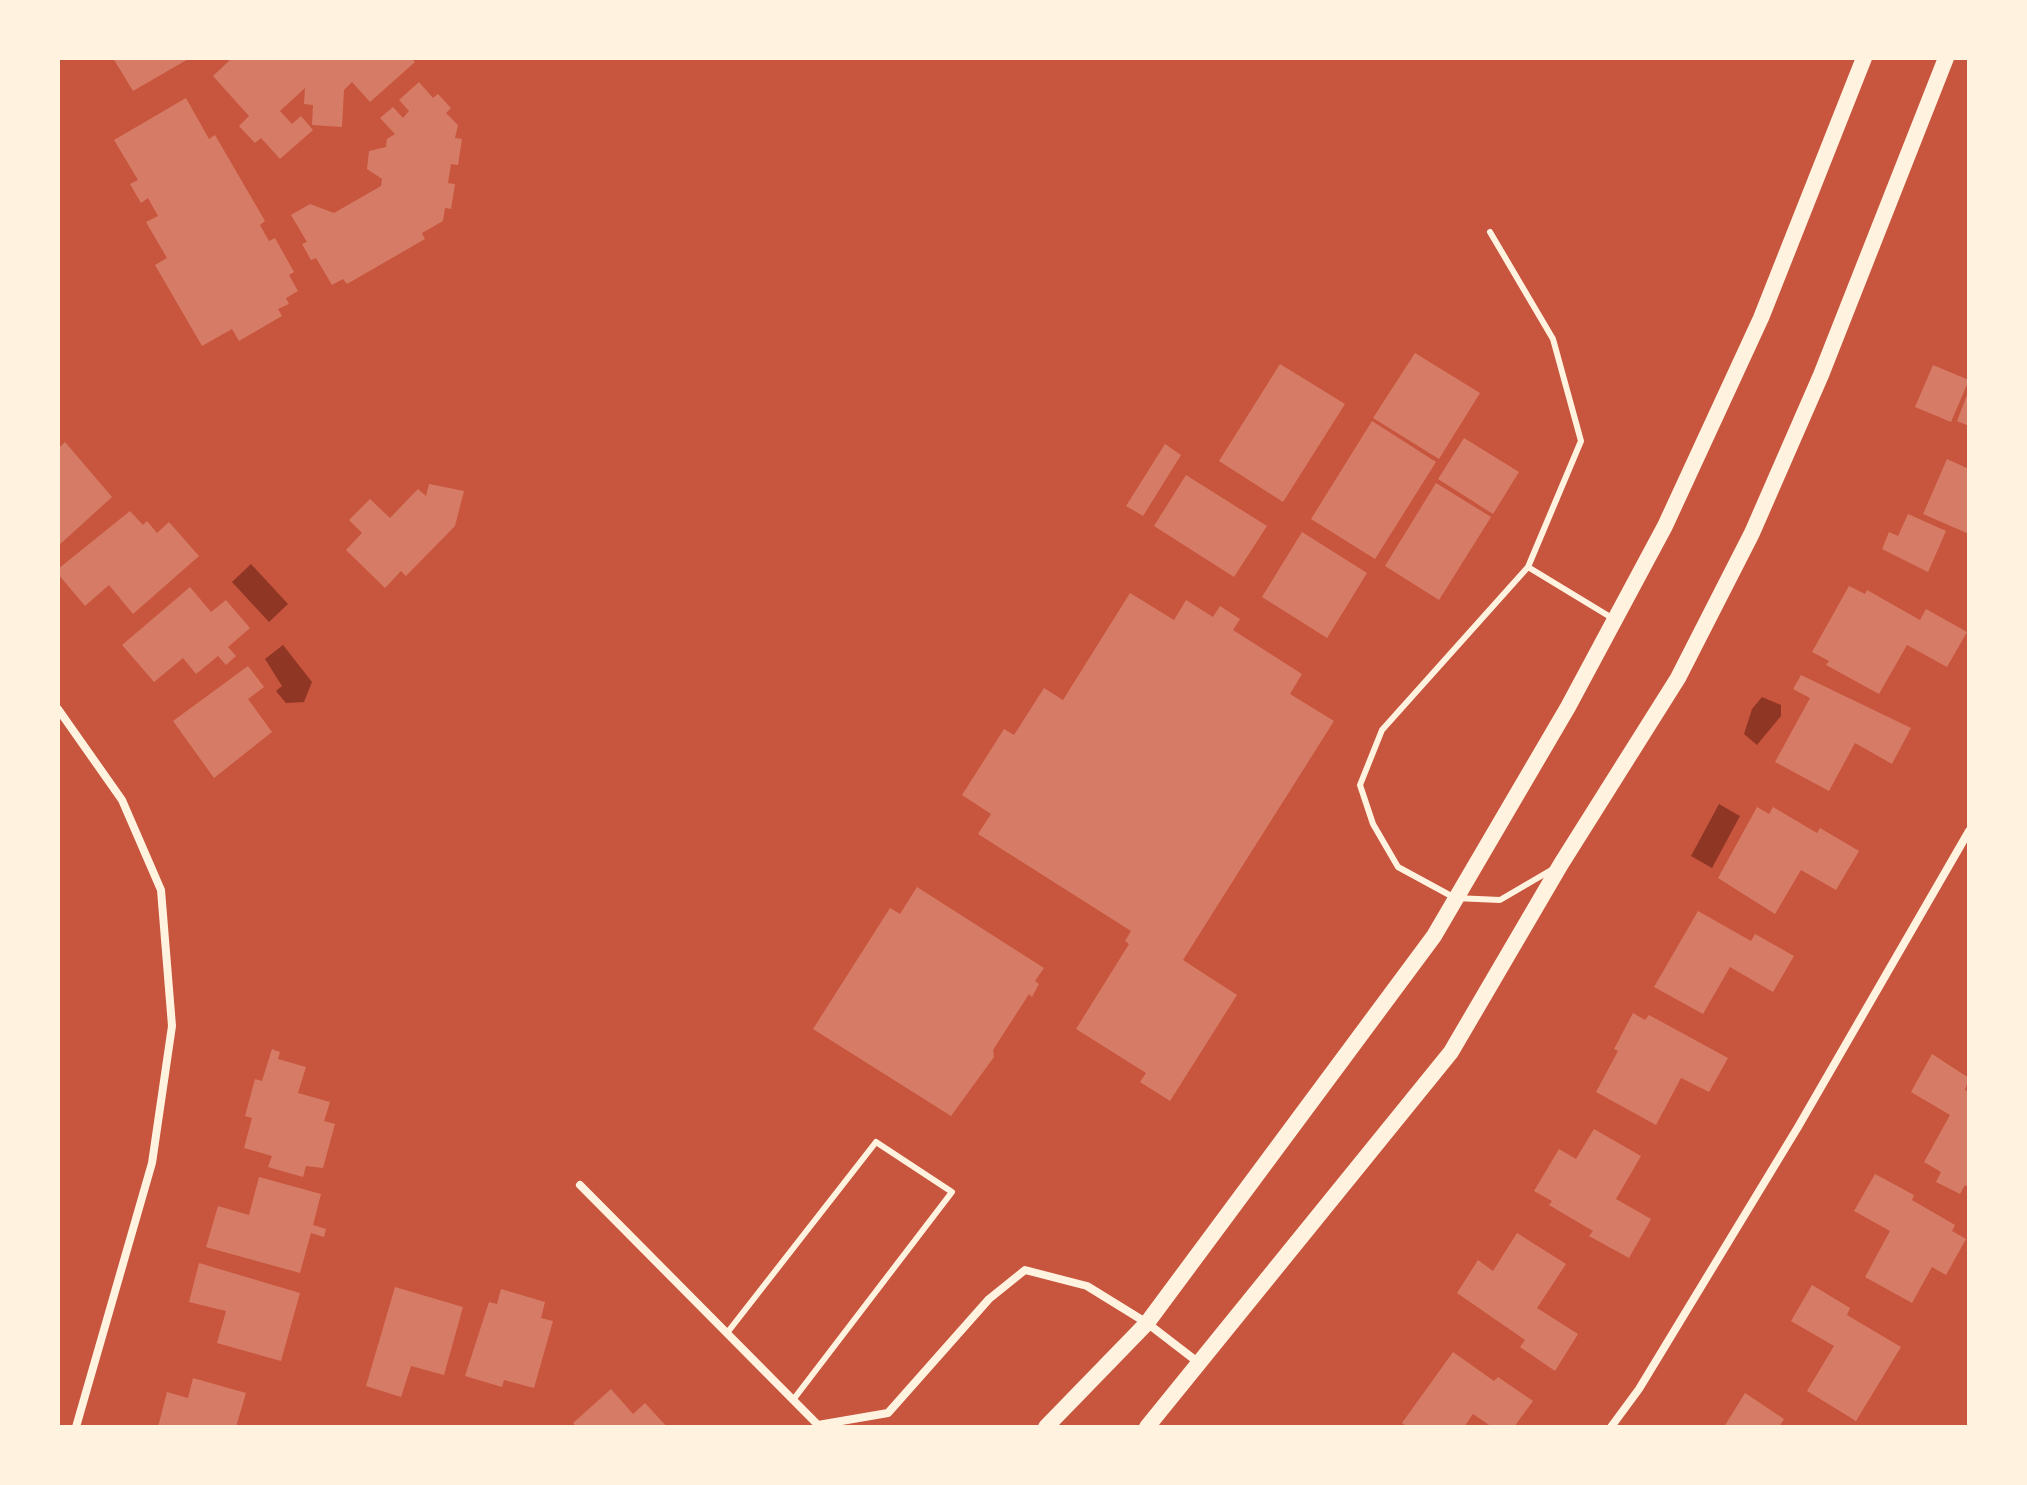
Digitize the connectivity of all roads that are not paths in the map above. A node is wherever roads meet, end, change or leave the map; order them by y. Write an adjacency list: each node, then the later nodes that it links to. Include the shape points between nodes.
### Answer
1 (1864, 58): 5 (main road, via 1761,318 1665,526)
2 (1946, 58): 8 (main road, via 1859,284 1752,533 1678,678)
3 (1490, 232): 4 (lane, via 1553,339 1581,441)
4 (1528, 567): 5 (lane); 9 (lane, via 1382,730 1360,785 1373,824 1398,867)
5 (1615, 620): 9 (main road)
6 (58, 709): 15 (street, via 122,800 161,890 172,1026 152,1163)
7 (1969, 831): 18 (street, via 1798,1127)
8 (1561, 864): 9 (lane, via 1500,900); 13 (main road, via 1451,1052)
9 (1455, 898): 11 (main road, via 1434,936)
10 (580, 1185): 12 (street)
11 (1147, 1323): 13 (street); 14 (street, via 1087,1286 1025,1270 989,1299 888,1413 818,1425); 16 (main road)
12 (727, 1333): 14 (street); 14 (lane, via 876,1142 952,1192)
13 (1199, 1364): 17 (main road)
14 (793, 1400)
15 (76, 1427)
16 (1046, 1427)
17 (1147, 1427)
18 (1611, 1427)

